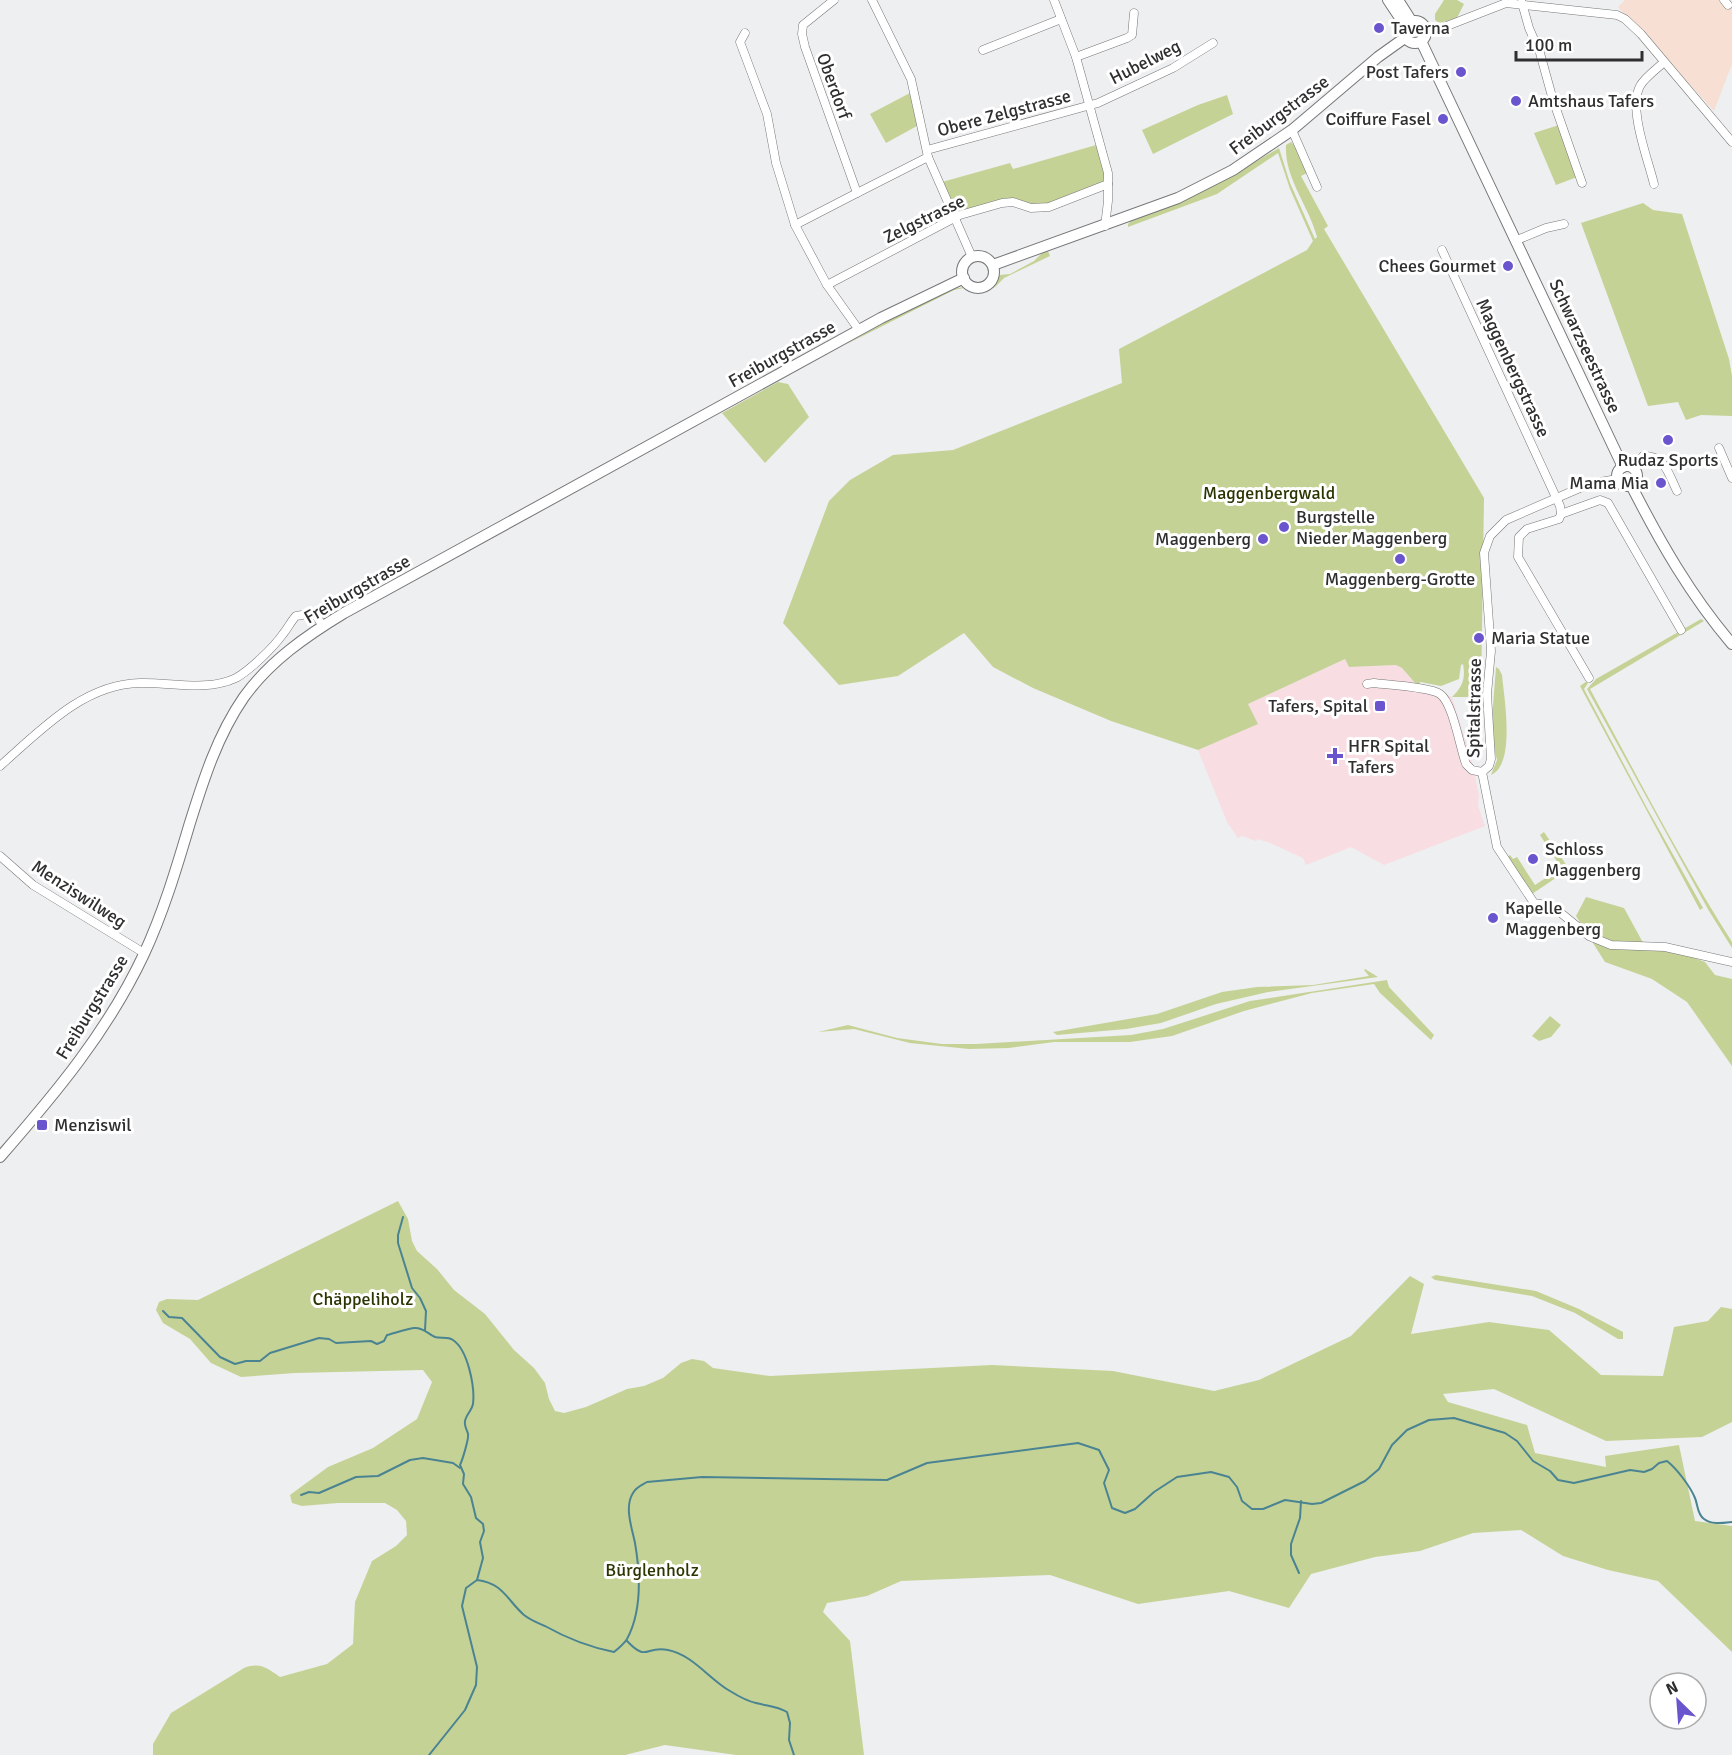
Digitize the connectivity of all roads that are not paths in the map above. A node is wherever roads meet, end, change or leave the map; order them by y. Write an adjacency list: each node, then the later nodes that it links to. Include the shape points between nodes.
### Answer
1 (834, 0): 25 (street, Oberdorf, via 803,25 802,34)
2 (872, 0): 20 (street, via 910,79)
3 (1054, 0): 8 (street, Hubelweg)
4 (1388, 0): 9 (main road)
5 (1398, 0): 9 (main road)
6 (1522, 3): 10 (street, via 1506,3 1439,29); 16 (street, via 1617,15 1641,34); 21 (street)
7 (1134, 13): 15 (street, Hubelweg, via 1132,34 1127,38)
8 (1061, 19): 14 (street); 15 (street, Hubelweg)
9 (1408, 29): 10 (main road, via 1419,22); 12 (main road, via 1412,42); 18 (main road, Freiburgstrasse)
10 (1425, 29): 12 (main road)
11 (745, 33): 28 (street, via 741,42 767,114 776,163)
12 (1421, 41): 30 (main road, Schwarzseestrasse)
13 (1213, 43): 17 (street, Hubelweg, via 1173,68)
14 (983, 50)
15 (1076, 57): 17 (street, Hubelweg)
16 (1664, 62): 19 (street); 23 (street, via 1641,84 1636,97 1636,112)
17 (1089, 105): 20 (street, Obere Zelgstrasse); 22 (street, Hubelweg)
18 (1292, 130): 24 (street); 29 (main road, Freiburgstrasse, via 1253,158 1196,190)
19 (1732, 142)
20 (927, 154): 25 (street); 26 (street)
21 (1582, 183)
22 (1108, 184): 26 (street, Zelgstrasse, via 1049,207 1002,203); 29 (street, Hubelweg)
23 (1654, 184)
24 (1317, 187)
25 (857, 193): 28 (street)
26 (954, 218): 32 (street); 35 (street, Zelgstrasse)
27 (1564, 224): 30 (street)
28 (795, 225): 35 (street)
29 (1105, 226): 33 (main road, Freiburgstrasse)
30 (1517, 240): 38 (main road, Schwarzseestrasse)
31 (1442, 250): 43 (street, Maggenbergstrasse)
32 (972, 257): 33 (main road, via 986,258); 34 (main road, via 964,264)
33 (993, 265): 34 (main road, via 994,275 985,286 975,287)
34 (964, 278): 36 (main road, Freiburgstrasse)
35 (827, 285): 36 (street)
36 (860, 330): 45 (main road, Freiburgstrasse)
37 (1719, 448): 39 (street)
38 (1628, 468): 40 (main road, via 1618,472); 41 (main road, via 1637,476); 42 (street, via 1643,456 1658,459)
39 (1732, 478)
40 (1617, 479): 41 (main road, via 1624,486); 43 (street, Spitalstrasse, via 1589,484)
41 (1631, 485): 47 (main road, via 1672,562)
42 (1677, 491)
43 (1557, 498): 44 (street, Maggenbergstrasse); 51 (street, Spitalstrasse, via 1506,520 1494,530 1485,548 1491,651 1487,704 1491,759)
44 (1561, 514): 46 (street, via 1600,500 1608,503); 48 (street, via 1556,520 1527,529 1519,537 1518,557)
45 (323, 626): 50 (street, via 314,613 297,616 251,666 228,681 203,685 128,684 97,693 58,716); 53 (main road, Freiburgstrasse, via 266,672 244,697 225,729)
46 (1681, 630)
47 (1732, 644)
48 (1589, 678)
49 (1367, 684): 51 (street, via 1441,694 1448,703 1466,764)
50 (0, 766)
51 (1482, 772): 54 (street, Spitalstrasse, via 1497,847 1534,903 1556,909 1589,936 1611,945 1665,947)
52 (0, 856): 53 (street, Menziswilweg, via 33,885)
53 (144, 953): 55 (main road, Freiburgstrasse, via 87,1052)
54 (1732, 962)
55 (0, 1157)

